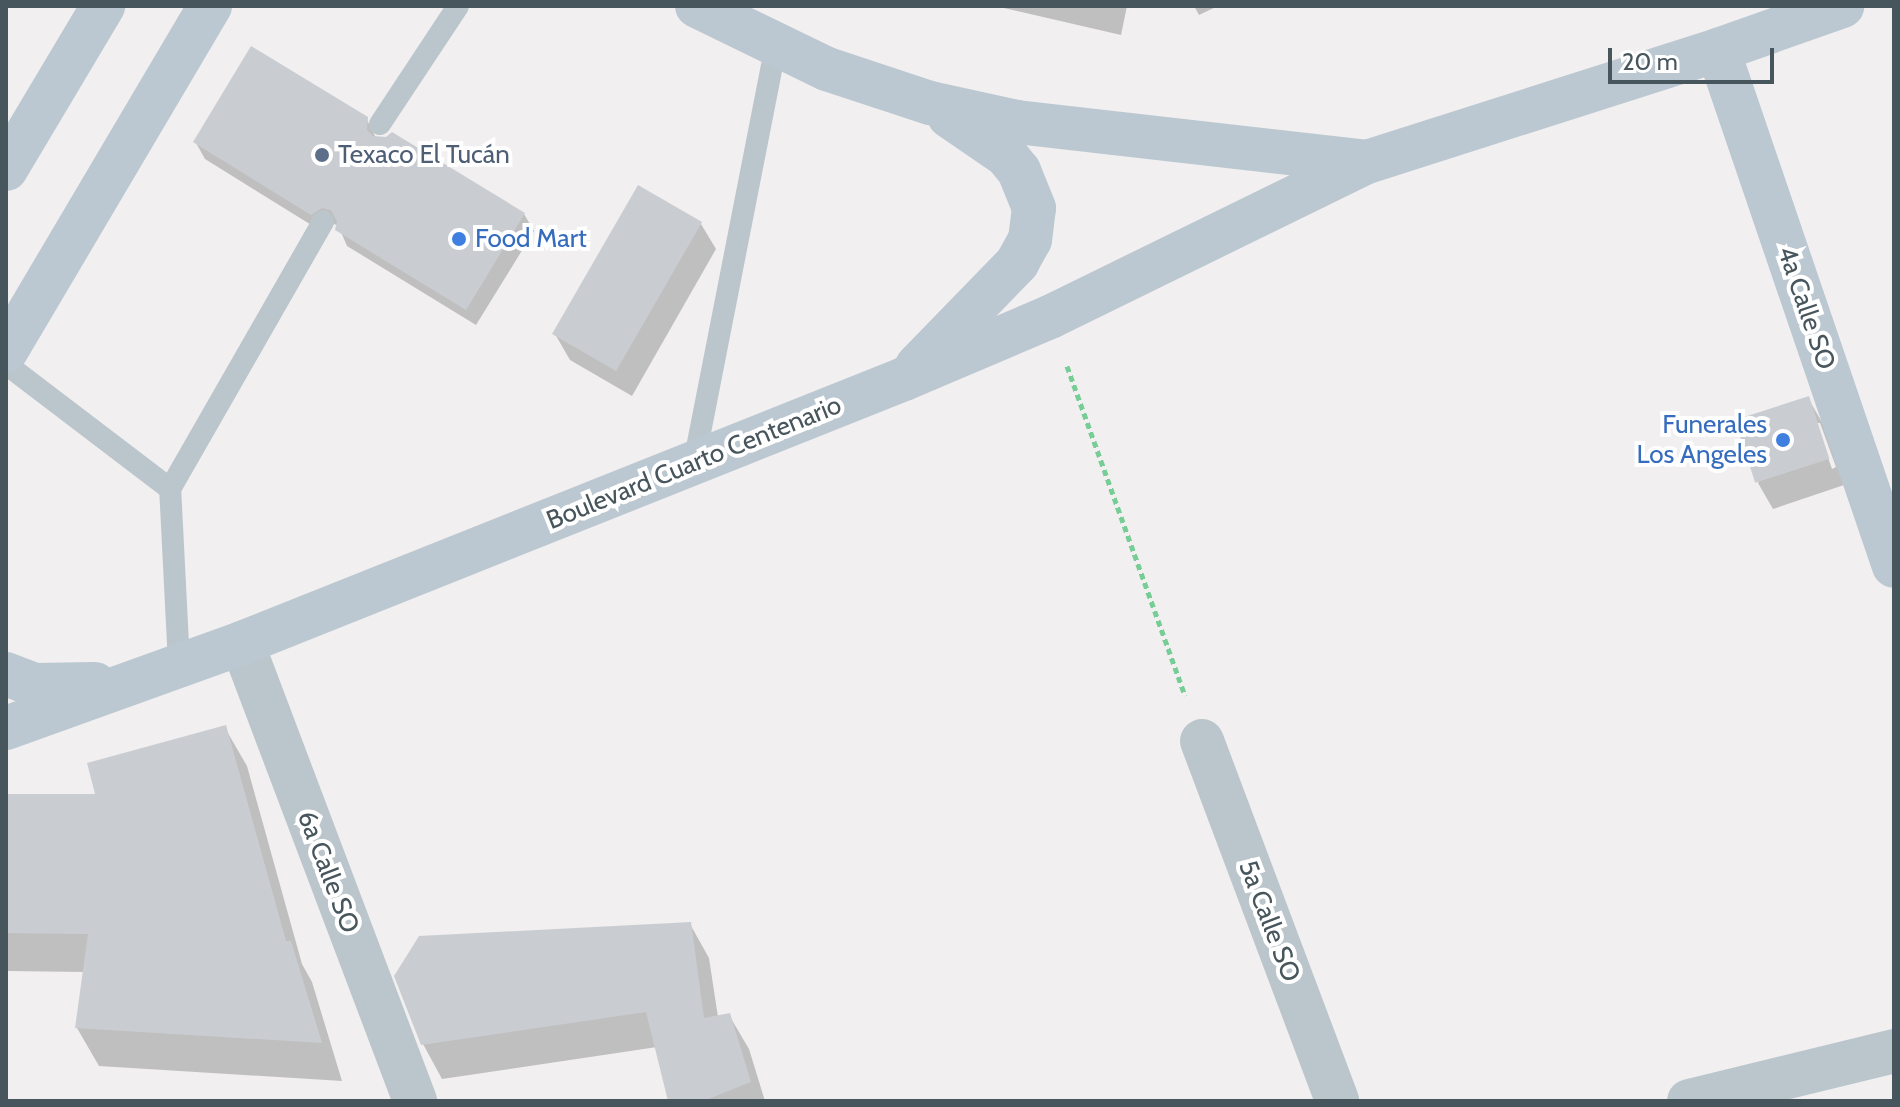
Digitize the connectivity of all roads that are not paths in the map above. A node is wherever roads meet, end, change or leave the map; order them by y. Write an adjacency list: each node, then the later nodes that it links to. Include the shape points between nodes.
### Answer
1 (103, 6): 11 (main road)
2 (210, 6): 13 (main road)
3 (458, 6): 9 (lane)
4 (697, 6): 6 (main road, Boulevard Cuarto Centenario)
5 (1842, 6): 7 (main road, Boulevard Cuarto Centenario)
6 (776, 44): 8 (main road, Boulevard Cuarto Centenario, via 827,69); 16 (lane)
7 (1718, 50): 10 (main road, Boulevard Cuarto Centenario); 18 (main road, 4a Calle SO)
8 (930, 103): 10 (main road, Boulevard Cuarto Centenario, via 1017,122); 15 (main road, via 1006,155 1019,171 1034,208 1030,240 1017,263)
9 (380, 124)
10 (1367, 162): 15 (main road, Boulevard Cuarto Centenario, via 1050,317)
11 (6, 169)
12 (323, 222): 17 (lane)
13 (6, 351)
14 (6, 364): 17 (lane)
15 (904, 379): 16 (main road, Boulevard Cuarto Centenario)
16 (694, 463): 19 (main road, Boulevard Cuarto Centenario)
17 (170, 489): 20 (lane)
18 (1894, 566)
19 (242, 643): 20 (main road, Boulevard Cuarto Centenario); 26 (street, 6a Calle SO)
20 (179, 664): 22 (main road, Boulevard Cuarto Centenario)
21 (6, 674): 22 (main road, via 34,685)
22 (125, 684): 23 (main road, Boulevard Cuarto Centenario)
23 (6, 728)
24 (1202, 741): 27 (street, 5a Calle SO)
25 (1894, 1051): 28 (street)
26 (415, 1101)
27 (1337, 1101)
28 (1689, 1101)

